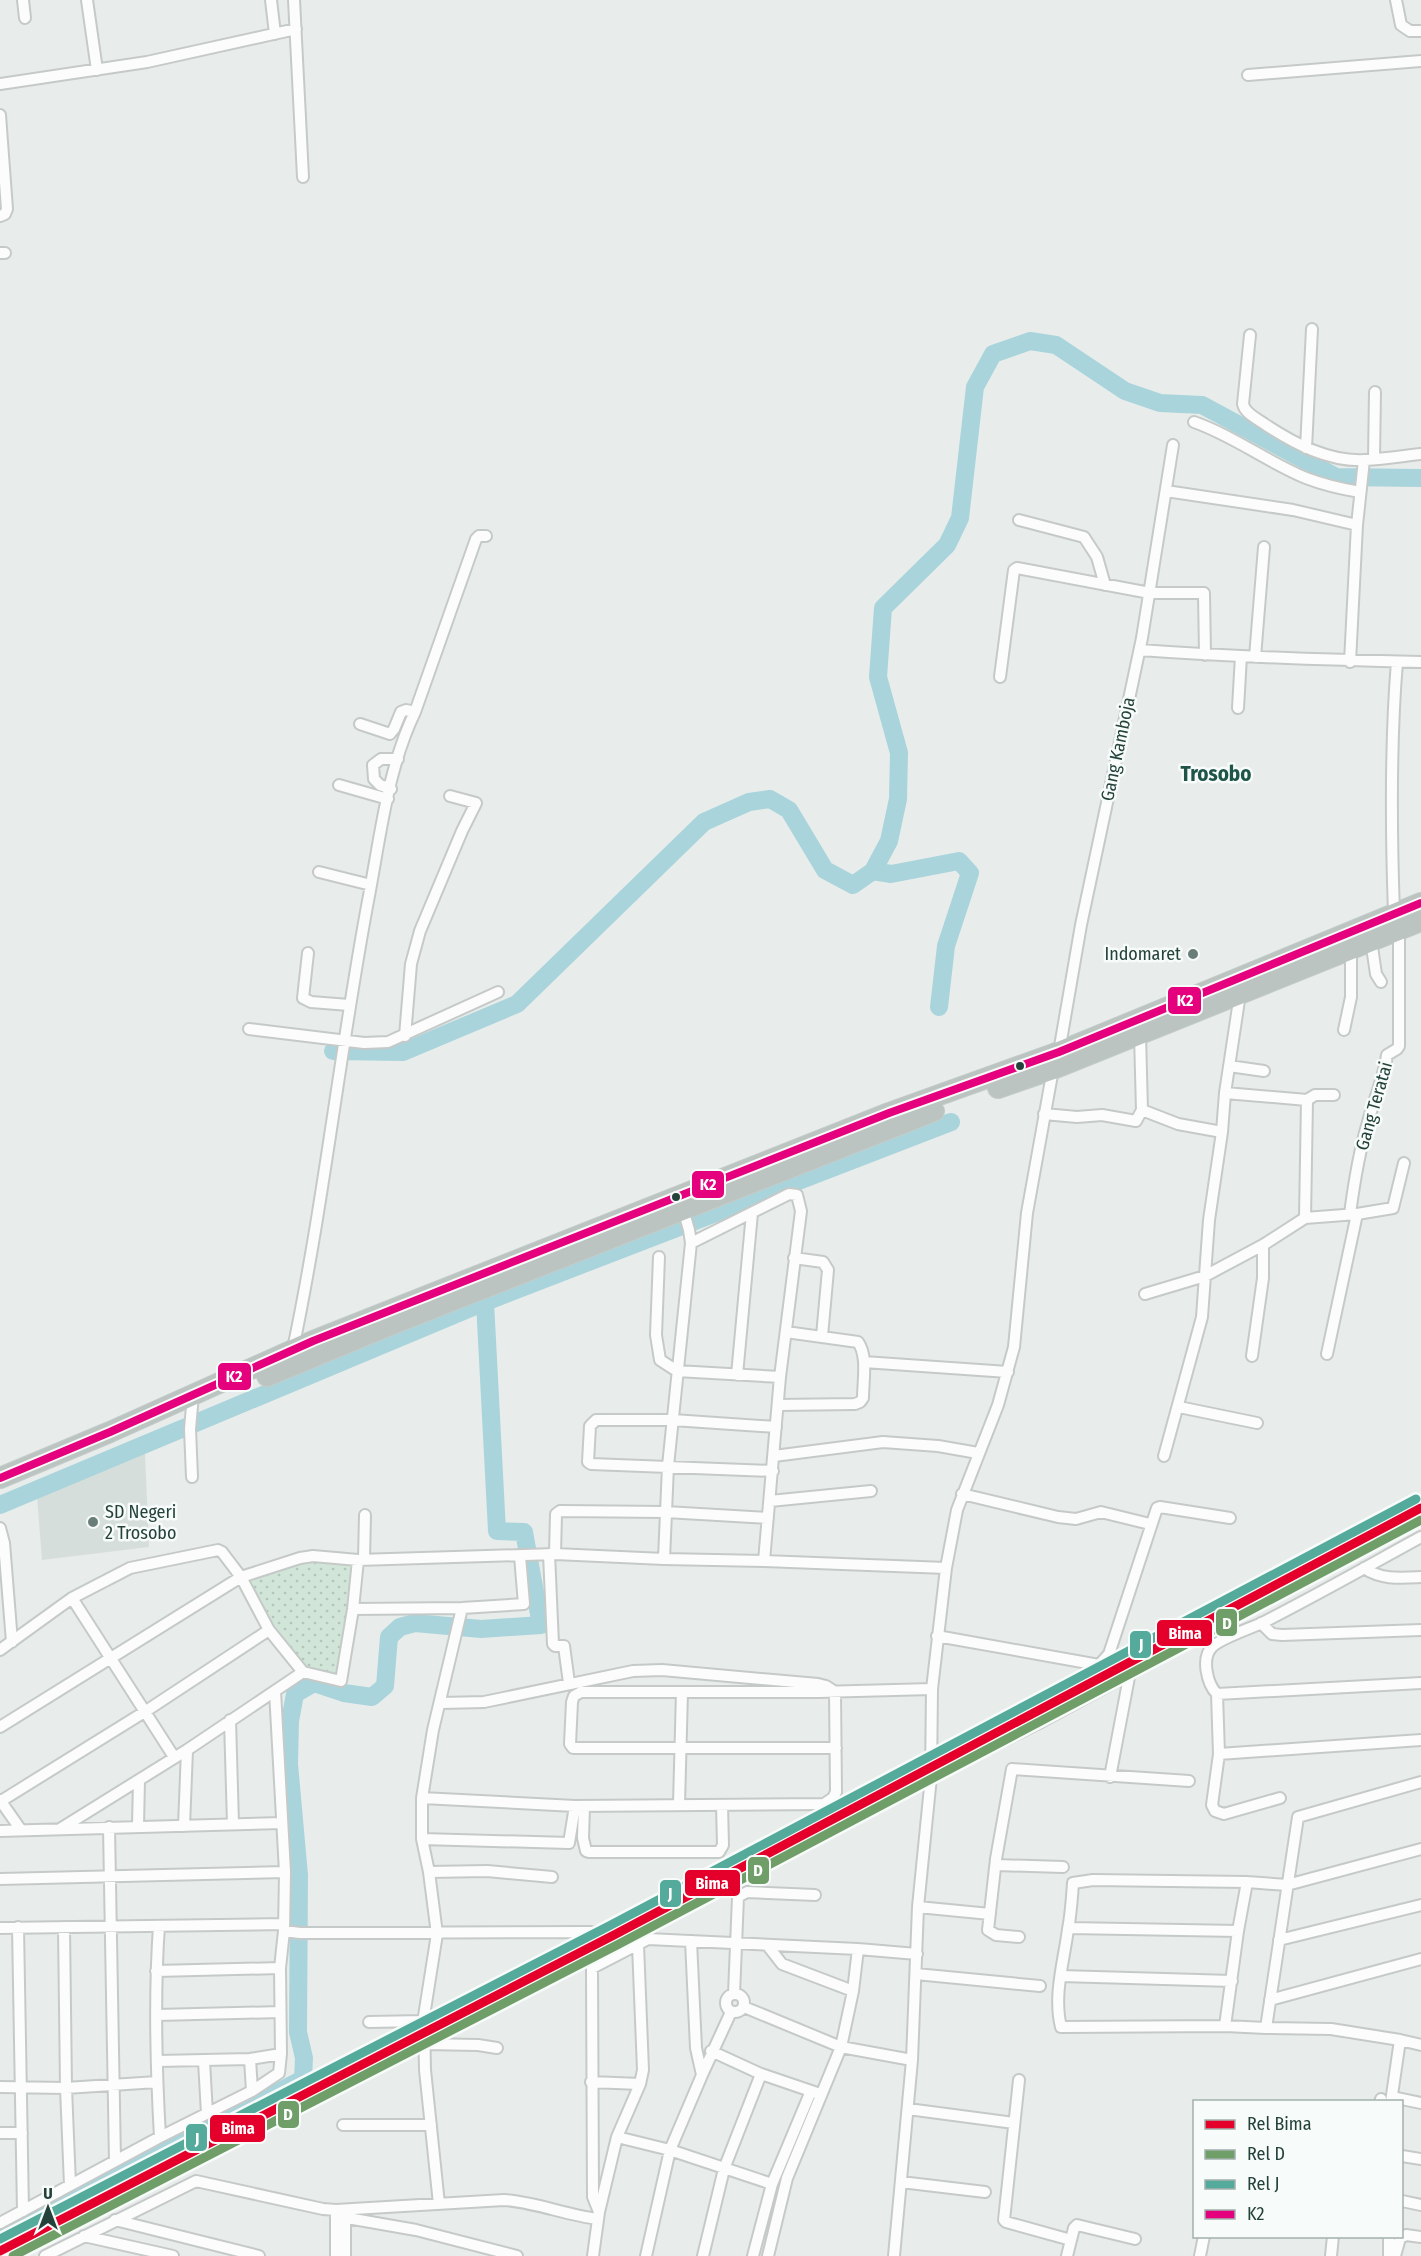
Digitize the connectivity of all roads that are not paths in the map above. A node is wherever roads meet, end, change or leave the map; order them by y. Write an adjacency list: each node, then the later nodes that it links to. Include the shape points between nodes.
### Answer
1 (23, 0): 6 (street)
2 (87, 0): 11 (street)
3 (271, 0): 9 (street)
4 (294, 0): 7 (street)
5 (1396, 0): 8 (street, via 1401,25 1410,31)
6 (25, 18)
7 (296, 29): 9 (street); 16 (street)
8 (1421, 31)
9 (275, 34): 11 (street)
10 (1421, 61): 12 (street)
11 (97, 70): 13 (street)
12 (1248, 75)
13 (0, 84)
14 (0, 115): 15 (street)
15 (2, 162): 17 (street, via 7,209)
16 (303, 177)
17 (0, 216)
18 (1312, 329): 23 (street)
19 (1250, 335): 23 (street, via 1244,409)
20 (1375, 392): 25 (street)
21 (1194, 422): 26 (street, via 1217,430 1304,477 1341,489)
22 (1173, 446): 27 (street, Gang Kamboja)
23 (1306, 448): 25 (street)
24 (1421, 454): 25 (street)
25 (1368, 461): 26 (street)
26 (1360, 489): 29 (street)
27 (1166, 491): 29 (street, via 1293,510); 33 (street, Gang Kamboja)
28 (1019, 520): 32 (street, via 1084,537 1097,557)
29 (1357, 525): 38 (street)
30 (486, 536): 43 (street, via 476,539)
31 (1264, 547): 37 (street)
32 (1105, 585): 33 (street); 41 (street, via 1015,569)
33 (1150, 593): 34 (street, Gang Kamboja); 35 (street, via 1204,594)
34 (1140, 650): 35 (street); 66 (street, Gang Kamboja)
35 (1205, 655): 36 (street)
36 (1240, 656): 37 (street); 42 (street)
37 (1255, 657): 38 (street)
38 (1350, 662): 39 (street)
39 (1397, 662): 40 (street); 52 (street, via 1391,817)
40 (1421, 662)
41 (1000, 677)
42 (1238, 708)
43 (415, 712): 44 (street, via 401,712 390,734); 45 (street, via 402,738)
44 (360, 724)
45 (398, 759): 47 (street); 47 (street, via 381,759 373,768 377,783)
46 (339, 785): 47 (street)
47 (389, 794): 50 (street)
48 (450, 796): 63 (street, via 476,803 420,932 411,964)
49 (319, 873): 50 (street)
50 (371, 885): 60 (street)
51 (1421, 903): 52 (highway)
52 (1397, 921): 53 (highway); 54 (highway); 66 (highway); 79 (street, Gang Teratai, via 1399,1046 1387,1055 1368,1122 1356,1170)
53 (1421, 921)
54 (1371, 940): 55 (highway); 57 (street, via 1376,974)
55 (1352, 950): 59 (highway); 62 (street, via 1351,998)
56 (308, 953): 60 (street, via 303,998)
57 (1381, 982)
58 (498, 992): 63 (street)
59 (1240, 994): 64 (highway); 67 (street)
60 (349, 1005): 65 (street)
61 (249, 1029): 65 (street)
62 (1344, 1030)
63 (405, 1035): 65 (street, via 380,1043)
64 (1140, 1035): 66 (highway); 73 (street)
65 (344, 1043): 89 (street)
66 (1056, 1061): 71 (highway); 74 (street, Gang Kamboja)
67 (1229, 1066): 68 (street); 69 (street)
68 (1264, 1071)
69 (1225, 1093): 72 (street); 75 (street)
70 (1334, 1095): 72 (street, via 1315,1095)
71 (948, 1100): 77 (highway); 89 (highway, via 867,1122)
72 (1307, 1100): 80 (street)
73 (1142, 1110): 74 (street, via 1136,1121 1102,1115 1077,1118); 75 (street, via 1178,1124)
74 (1044, 1114): 94 (street, Gang Kamboja, via 1027,1213)
75 (1222, 1132): 85 (street)
76 (1404, 1163): 79 (street, via 1393,1208)
77 (684, 1211): 81 (street); 99 (highway, via 371,1332)
78 (752, 1213): 81 (street); 84 (street, via 789,1194 797,1196 801,1211); 95 (street)
79 (1353, 1214): 80 (street); 90 (street)
80 (1305, 1218): 82 (street)
81 (691, 1243): 93 (street)
82 (1263, 1245): 85 (street); 91 (street, via 1263,1278)
83 (658, 1257): 93 (street, via 657,1347 660,1360)
84 (794, 1258): 87 (street); 88 (street, via 823,1262 828,1270)
85 (1205, 1276): 86 (street); 98 (street, via 1202,1317)
86 (1145, 1294)
87 (786, 1332): 88 (street); 96 (street)
88 (822, 1336): 92 (street, via 858,1342)
89 (293, 1349): 99 (highway)
90 (1327, 1354)
91 (1252, 1356)
92 (864, 1362): 94 (street); 97 (street, via 863,1398 858,1403)
93 (677, 1371): 95 (street); 100 (street)
94 (1008, 1372): 103 (street, Gang Kamboja)
95 (737, 1375): 96 (street)
96 (780, 1377): 97 (street)
97 (778, 1405): 102 (street)
98 (1179, 1407): 101 (street); 105 (street)
99 (191, 1412): 108 (street); 109 (highway); 110 (highway)
100 (673, 1420): 102 (street); 106 (street); 106 (street, via 596,1420 590,1426 589,1464)
101 (1257, 1423)
102 (776, 1427): 104 (street)
103 (978, 1453): 104 (street, via 883,1442); 112 (street, Gang Kamboja)
104 (774, 1456): 107 (street)
105 (1164, 1456)
106 (668, 1466): 107 (street); 114 (street)
107 (773, 1471): 113 (street)
108 (192, 1477)
109 (0, 1478)
110 (0, 1491)
111 (871, 1491): 113 (street)
112 (962, 1494): 118 (street, via 1058,1517 1076,1519 1101,1512); 126 (street, Gang Kamboja)
113 (770, 1502): 116 (street)
114 (666, 1512): 116 (street); 121 (street, via 558,1511); 124 (street)
115 (365, 1515): 123 (street)
116 (768, 1518): 125 (street)
117 (1230, 1518): 118 (street, via 1159,1507)
118 (1150, 1524): 136 (street, via 1109,1654 1101,1664 1094,1666)
119 (0, 1528): 137 (street)
120 (1421, 1537): 127 (street)
121 (552, 1554): 122 (street); 124 (street); 143 (street, via 554,1644 564,1646)
122 (526, 1555): 123 (street); 132 (street, via 524,1604)
123 (361, 1559): 128 (street, via 313,1556); 131 (street)
124 (664, 1559): 125 (street)
125 (764, 1561): 126 (street)
126 (946, 1568): 136 (street, Gang Kamboja)
127 (1364, 1568): 129 (street, via 1377,1576); 133 (street)
128 (241, 1577): 130 (street, via 216,1550 130,1568); 134 (street); 140 (street)
129 (1421, 1577)
130 (72, 1598): 137 (street); 140 (street)
131 (353, 1609): 132 (street); 141 (street, via 342,1680)
132 (462, 1611): 150 (street)
133 (1261, 1623): 135 (street, via 1272,1634 1282,1635); 149 (street, via 1212,1647 1207,1680)
134 (269, 1629): 141 (street); 151 (street)
135 (1421, 1630)
136 (937, 1636): 145 (street, Gang Kamboja)
137 (12, 1642): 138 (street)
138 (0, 1650)
139 (1163, 1656): 142 (street)
140 (112, 1658): 151 (street); 153 (street)
141 (303, 1672): 146 (street)
142 (1130, 1672): 160 (street); 161 (street)
143 (569, 1683): 148 (street, via 633,1671 662,1670 818,1684); 150 (street, via 484,1702)
144 (1421, 1683): 149 (street)
145 (932, 1689): 148 (street); 160 (street, Gang Kamboja)
146 (275, 1691): 152 (street); 171 (street)
147 (682, 1692): 148 (street); 156 (street); 156 (street, via 576,1694 572,1702 570,1744 577,1749)
148 (835, 1692): 155 (street)
149 (1217, 1694): 158 (street)
150 (441, 1703): 165 (street)
151 (146, 1711): 159 (street); 167 (street)
152 (230, 1720): 157 (street); 172 (street)
153 (0, 1727)
154 (1421, 1740): 158 (street)
155 (836, 1748): 156 (street); 169 (street, via 836,1792 824,1804)
156 (681, 1749): 168 (street)
157 (187, 1750): 159 (street); 174 (street)
158 (1219, 1754): 166 (street, via 1212,1805 1217,1813)
159 (174, 1757): 162 (street)
160 (931, 1777): 192 (street, Gang Kamboja)
161 (1110, 1777): 163 (street); 181 (street, via 1012,1769)
162 (139, 1780): 173 (street); 176 (street)
163 (1189, 1781)
164 (1421, 1782): 189 (street, via 1298,1816)
165 (423, 1798): 170 (street); 179 (street)
166 (1280, 1798)
167 (0, 1801): 177 (street)
168 (679, 1804): 169 (street); 170 (street)
169 (722, 1804): 170 (street, via 723,1845 719,1852 589,1852 583,1838)
170 (580, 1806): 179 (street, via 569,1843)
171 (282, 1823): 172 (street); 183 (street)
172 (233, 1824): 174 (street)
173 (138, 1826): 174 (street); 175 (street)
174 (184, 1826)
175 (109, 1827): 176 (street); 185 (street)
176 (60, 1829): 177 (street)
177 (21, 1830): 178 (street)
178 (0, 1831)
179 (423, 1839): 184 (street)
180 (1421, 1849): 189 (street)
181 (996, 1865): 182 (street); 193 (street)
182 (1063, 1867)
183 (285, 1872): 185 (street); 200 (street)
184 (429, 1872): 186 (street, via 487,1871); 202 (street)
185 (111, 1875): 187 (street); 198 (street)
186 (552, 1877)
187 (0, 1879)
188 (1247, 1882): 189 (street); 199 (street, via 1073,1882); 201 (street)
189 (1287, 1885): 204 (street)
190 (815, 1895): 207 (street, via 741,1894 736,1901)
191 (1421, 1905): 204 (street)
192 (918, 1908): 193 (street); 210 (street, Gang Kamboja)
193 (990, 1914): 203 (street, via 989,1932)
194 (159, 1926): 198 (street); 200 (street); 213 (street)
195 (18, 1927): 196 (street); 197 (street); 248 (street)
196 (64, 1927): 198 (street); 249 (street)
197 (0, 1928)
198 (112, 1928): 246 (street)
199 (1069, 1928): 201 (street); 215 (street)
200 (290, 1930): 202 (street); 212 (street)
201 (1238, 1931): 216 (street)
202 (437, 1934): 206 (street, via 590,1932); 225 (street)
203 (1019, 1937)
204 (1279, 1940): 220 (street)
205 (691, 1941): 206 (street); 207 (street); 241 (street, via 696,2048)
206 (643, 1942): 244 (street, via 591,1970); 245 (street)
207 (736, 1944): 208 (street); 219 (street)
208 (768, 1946): 209 (street); 218 (street, via 784,1965)
209 (858, 1949): 210 (street); 218 (street)
210 (917, 1954): 214 (street, Gang Kamboja)
211 (1421, 1959): 220 (street)
212 (280, 1968): 213 (street); 222 (street)
213 (156, 1971): 224 (street)
214 (916, 1974): 217 (street); 237 (street, Gang Kamboja)
215 (1060, 1976): 216 (street); 227 (street, via 1061,2026)
216 (1232, 1981): 227 (street)
217 (1040, 1986)
218 (853, 1991): 232 (street)
219 (734, 1994): 221 (street, via 743,1998); 223 (street, via 726,2001)
220 (1270, 2000): 228 (street)
221 (744, 2007): 223 (street); 232 (street)
222 (280, 2012): 224 (street); 235 (street)
223 (731, 2012): 234 (street)
224 (157, 2015): 238 (street)
225 (424, 2021): 226 (street); 230 (street)
226 (369, 2022)
227 (1225, 2026): 228 (street)
228 (1266, 2028): 229 (street, via 1331,2030)
229 (1400, 2040): 231 (street); 253 (street)
230 (424, 2044): 233 (street); 260 (street)
231 (1421, 2045)
232 (842, 2047): 237 (street); 252 (street)
233 (497, 2048)
234 (711, 2051): 240 (street); 241 (street)
235 (281, 2054): 236 (street); 250 (street, via 279,2073)
236 (250, 2059): 239 (street); 250 (street)
237 (912, 2060): 256 (street, Gang Kamboja)
238 (158, 2061): 239 (street); 243 (street)
239 (204, 2061): 257 (street)
240 (761, 2074): 251 (street); 269 (street)
241 (702, 2075): 265 (street)
242 (1019, 2080): 258 (street)
243 (157, 2082): 246 (street); 264 (street)
244 (591, 2082): 245 (street); 279 (street, via 593,2197)
245 (640, 2084): 263 (street)
246 (113, 2085): 249 (street); 268 (street)
247 (0, 2086): 248 (street)
248 (21, 2087): 249 (street); 262 (street)
249 (66, 2088): 272 (street)
250 (252, 2091): 257 (street)
251 (811, 2091): 252 (street); 271 (street)
252 (823, 2095): 301 (street, via 786,2178)
253 (1386, 2100)
254 (1403, 2101): 255 (street)
255 (1421, 2103)
256 (908, 2109): 258 (street); 270 (street, Gang Kamboja)
257 (207, 2114): 264 (street)
258 (1014, 2122): 290 (street, via 1004,2220)
259 (343, 2125): 260 (street)
260 (430, 2125): 275 (street)
261 (0, 2133): 262 (street)
262 (22, 2133): 277 (street)
263 (617, 2136): 265 (street); 279 (street)
264 (160, 2137): 268 (street)
265 (670, 2150): 269 (street); 298 (street)
266 (1403, 2156): 267 (street)
267 (1421, 2159)
268 (114, 2161): 272 (street)
269 (724, 2169): 271 (street); 299 (street)
270 (901, 2182): 273 (street); 302 (street, Gang Kamboja)
271 (772, 2184): 300 (street)
272 (70, 2185): 277 (street)
273 (984, 2192)
274 (1403, 2201): 276 (street)
275 (439, 2204): 278 (street); 279 (street, via 515,2201 575,2216)
276 (1421, 2205)
277 (23, 2211): 281 (street)
278 (341, 2213): 280 (street, via 196,2181); 294 (street); 295 (street); 296 (street)
279 (599, 2215): 297 (street)
280 (115, 2220): 282 (street); 293 (street)
281 (0, 2223)
282 (84, 2236): 291 (street); 292 (street)
283 (1403, 2236): 284 (street)
284 (1421, 2237)
285 (1204, 2238): 304 (street)
286 (1333, 2238): 305 (street)
287 (1389, 2238): 306 (street)
288 (1400, 2238): 307 (street)
289 (1135, 2239): 290 (street, via 1079,2225)
290 (1071, 2240): 303 (street)
291 (45, 2256)
292 (172, 2256)
293 (260, 2256)
294 (336, 2256)
295 (345, 2256)
296 (513, 2256)
297 (593, 2256)
298 (646, 2256)
299 (703, 2256)
300 (753, 2256)
301 (768, 2256)
302 (894, 2256)
303 (1066, 2256)
304 (1200, 2256)
305 (1331, 2256)
306 (1389, 2256)
307 (1395, 2256)

